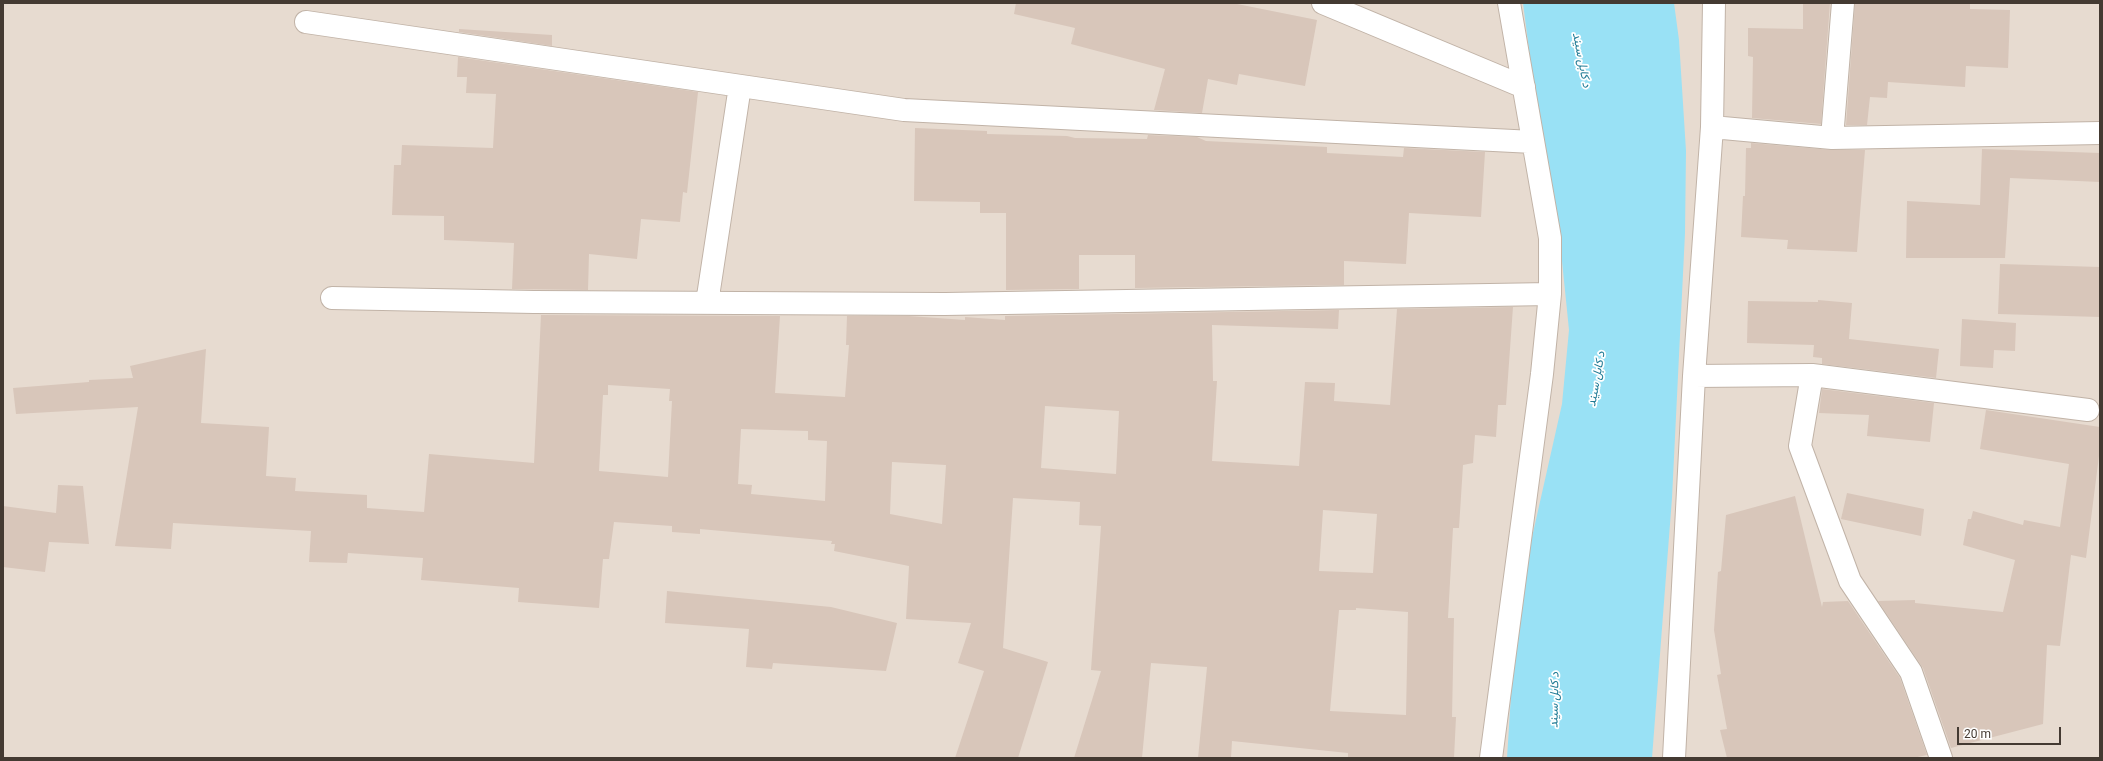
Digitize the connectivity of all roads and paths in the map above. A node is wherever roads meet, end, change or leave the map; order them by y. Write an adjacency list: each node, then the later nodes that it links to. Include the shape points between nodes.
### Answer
1 (1323, 3): 7 (street)
2 (1509, 3): 7 (street)
3 (1714, 3): 8 (street)
4 (1843, 3): 10 (street)
5 (306, 22): 6 (street)
6 (740, 86): 11 (street, via 904,110); 14 (street)
7 (1524, 87): 11 (street)
8 (1712, 127): 10 (street); 16 (street)
9 (2100, 133): 10 (street)
10 (1832, 138)
11 (1533, 142): 12 (street, via 1550,238)
12 (1550, 294): 14 (street, via 945,304); 18 (street, via 1542,374)
13 (332, 298): 14 (street)
14 (707, 303)
15 (1812, 375): 16 (street); 17 (street); 20 (street, via 1800,446 1850,581 1911,672)
16 (1694, 376): 19 (street)
17 (2088, 410)
18 (1491, 758)
19 (1674, 758)
20 (1941, 758)

